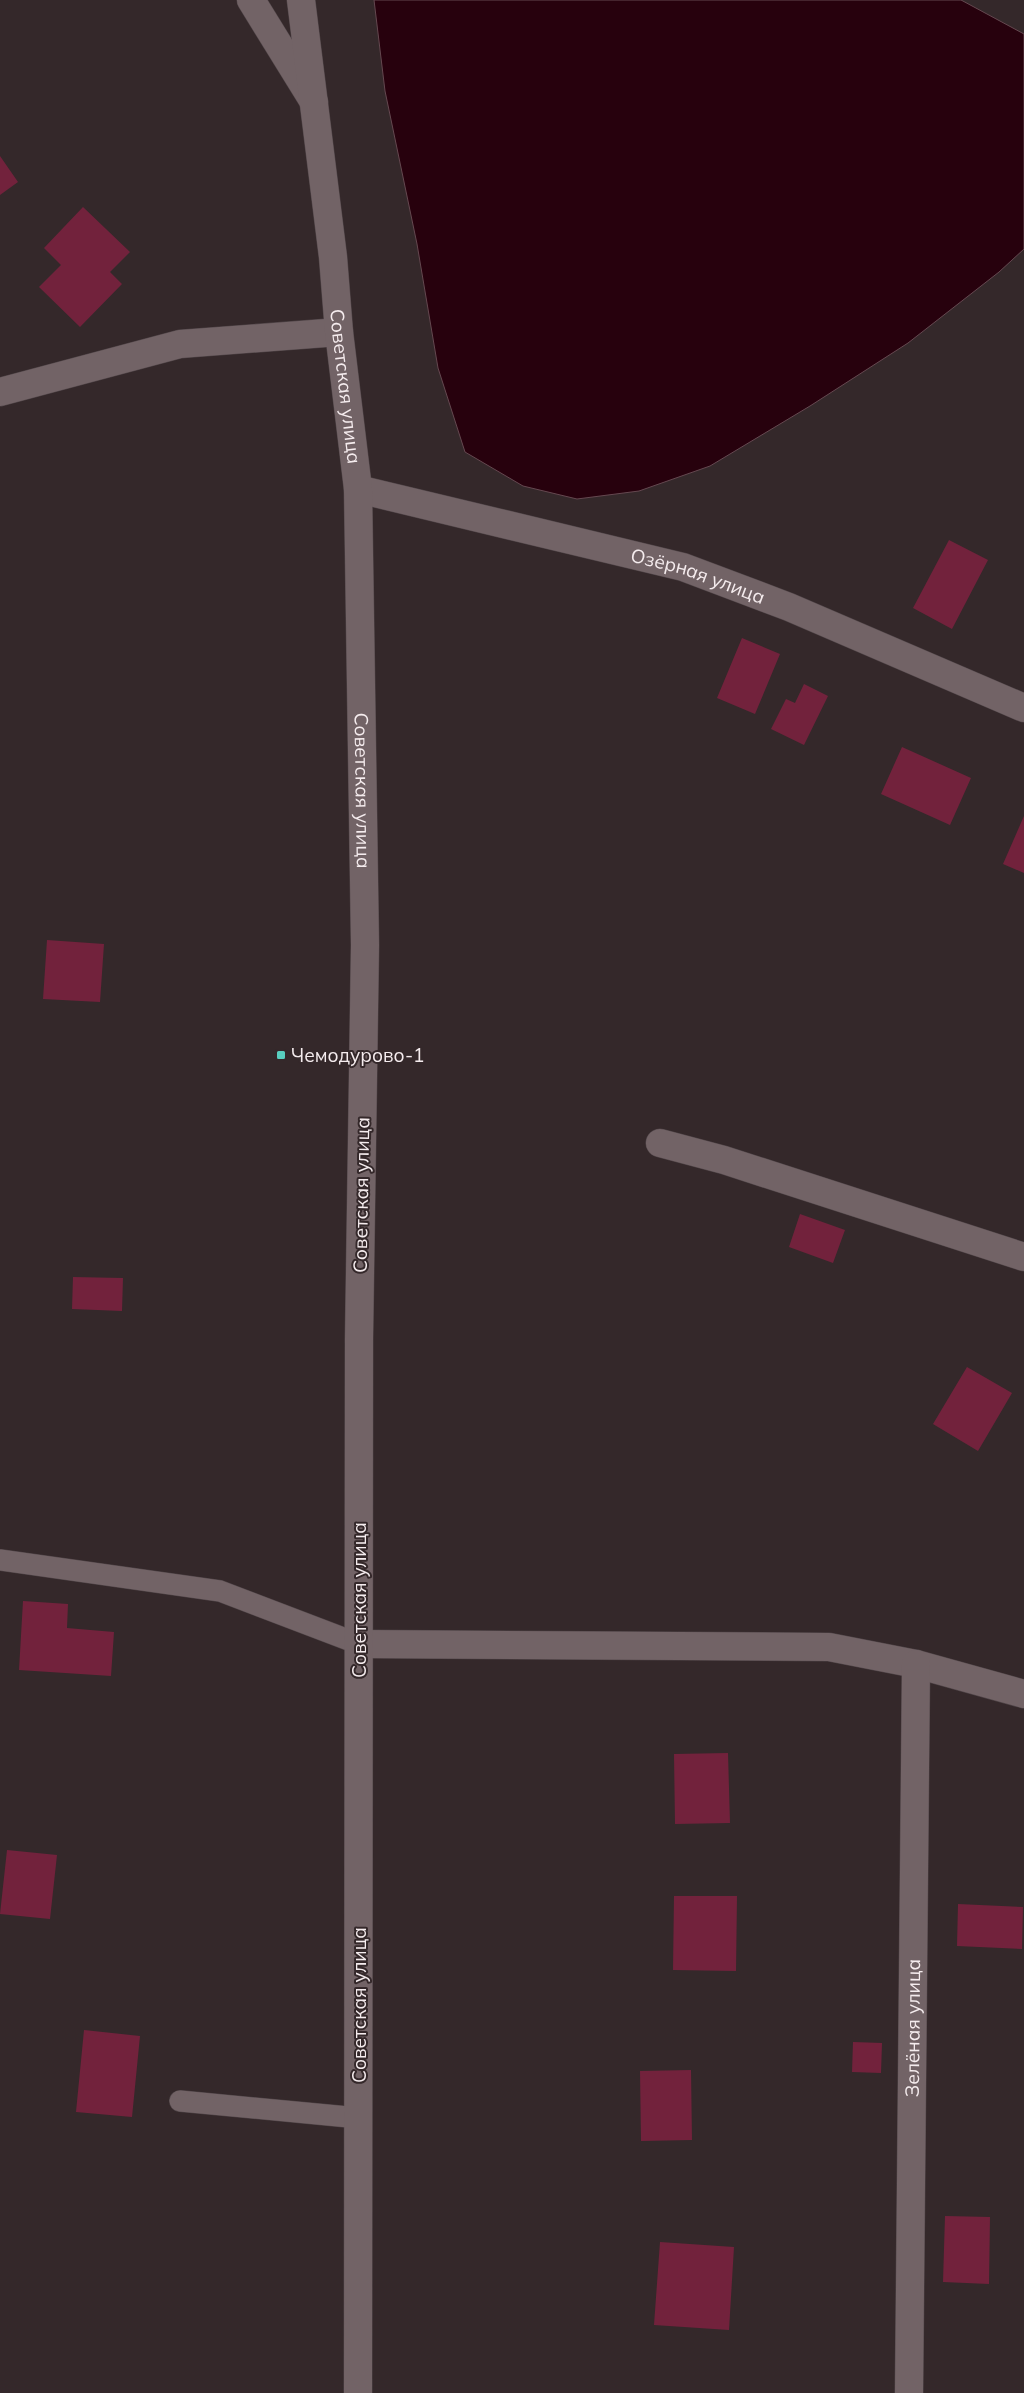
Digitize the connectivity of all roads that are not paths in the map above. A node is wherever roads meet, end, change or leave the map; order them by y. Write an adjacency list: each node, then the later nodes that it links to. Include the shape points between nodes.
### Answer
1 (251, 0): 3 (street)
2 (301, 0): 3 (street, Советская улица)
3 (314, 102): 4 (street, Советская улица)
4 (340, 332): 5 (street, via 180,344); 6 (street, Советская улица)
5 (0, 392)
6 (358, 489): 7 (street, Озёрная улица, via 682,567 790,607); 11 (street, Советская улица, via 365,945 359,1339)
7 (1024, 708)
8 (660, 1143): 9 (street, via 724,1160)
9 (1024, 1257)
10 (0, 1560): 11 (lane, via 220,1591)
11 (359, 1644): 12 (street, via 829,1647); 15 (street, Советская улица)
12 (916, 1664): 13 (street); 17 (street, Зелёная улица)
13 (1024, 1694)
14 (180, 2101): 15 (lane)
15 (358, 2118): 16 (street, Советская улица)
16 (358, 2393)
17 (909, 2393)

